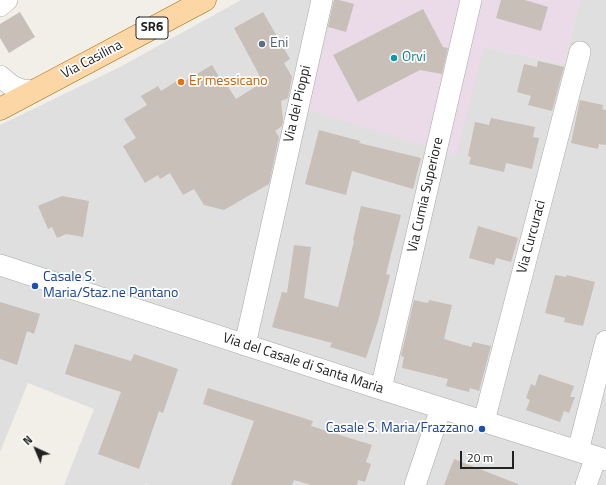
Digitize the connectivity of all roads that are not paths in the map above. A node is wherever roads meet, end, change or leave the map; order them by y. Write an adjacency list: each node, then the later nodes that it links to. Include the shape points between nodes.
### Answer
1 (7, 0): 5 (street)
2 (205, 0): 8 (main road, Via Casilina / SR6)
3 (322, 0): 12 (street, Via dei Pioppi)
4 (471, 0): 13 (street, Via Cumia Superiore)
5 (0, 6)
6 (580, 52): 15 (street, Via Curcuraci)
7 (0, 76): 8 (street, via 12,86)
8 (33, 91): 9 (main road, Via Casilina / SR6)
9 (0, 109)
10 (0, 265): 12 (street, Via del Casale di Santa Maria)
11 (606, 341): 16 (street)
12 (245, 345): 13 (street, Via del Casale di Santa Maria)
13 (381, 389): 14 (street, Via del Casale di Santa Maria)
14 (441, 408): 15 (street, Via del Casale di Santa Maria); 17 (street)
15 (484, 421): 16 (street, Via del Casale di Santa Maria)
16 (593, 456): 18 (street)
17 (415, 485)
18 (586, 485)

